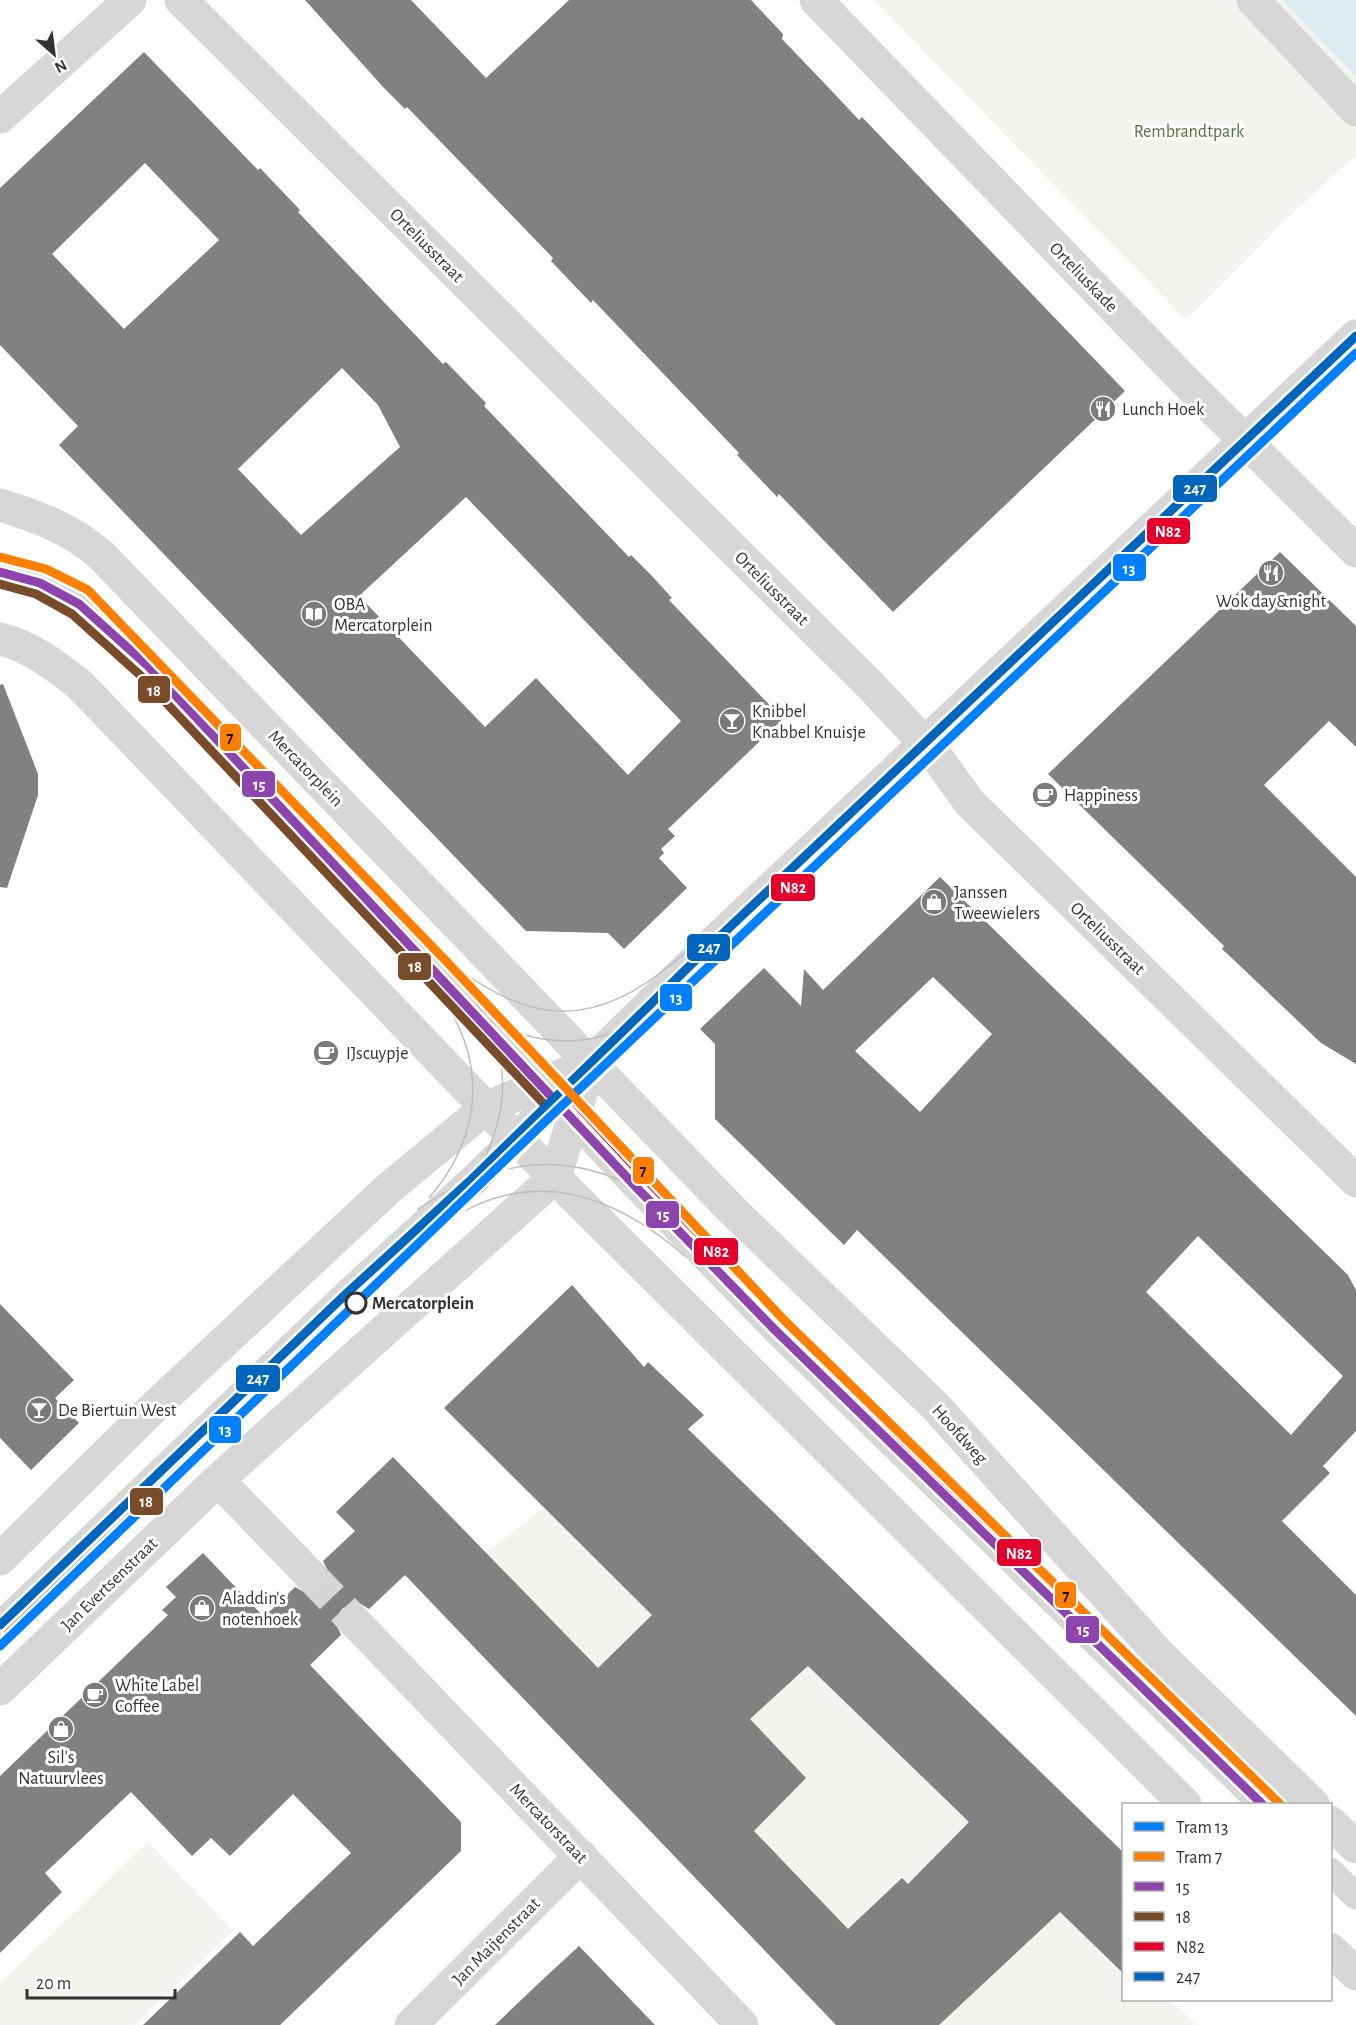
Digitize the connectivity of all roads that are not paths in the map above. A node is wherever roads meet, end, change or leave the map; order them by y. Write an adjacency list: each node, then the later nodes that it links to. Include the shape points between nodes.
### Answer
1 (130, 0): 6 (street)
2 (181, 0): 13 (street, Orteliusstraat)
3 (816, 0): 8 (street, Orteliuskade)
4 (1253, 0): 5 (street)
5 (1356, 110)
6 (0, 117)
7 (1356, 336): 8 (street)
8 (1246, 441): 10 (street, Orteliuskade); 13 (street)
9 (0, 505): 14 (street, Mercatorplein, via 35,515 82,539 101,555)
10 (1356, 551)
11 (0, 572): 15 (lane, via 40,583 79,604 148,666)
12 (0, 639): 16 (street, via 53,663 80,685)
13 (926, 744): 14 (street, via 714,942); 19 (street, Orteliusstraat, via 969,802)
14 (595, 1066): 15 (street); 15 (street); 28 (street, Hoofdweg, via 731,1209 936,1407 1160,1655)
15 (556, 1100): 16 (street); 17 (lane); 18 (street); 27 (lane, via 775,1330)
16 (486, 1108): 17 (street); 21 (street, via 389,1188 152,1409)
17 (514, 1137): 18 (street); 24 (lane)
18 (555, 1178): 20 (street); 26 (street)
19 (1356, 1181)
20 (218, 1480): 22 (street); 25 (street, Jan Evertsenstraat)
21 (0, 1559)
22 (309, 1574)
23 (355, 1622): 31 (street, Mercatorstraat)
24 (0, 1625)
25 (0, 1689)
26 (1184, 1803)
27 (1261, 1803)
28 (1312, 1803)
29 (1332, 1824): 30 (street)
30 (1356, 1847)
31 (581, 1856): 36 (street, Jan Maijenstraat); 37 (street, Mercatorstraat)
32 (1332, 1873): 33 (lane)
33 (1356, 1896)
34 (1332, 1951): 35 (street)
35 (1356, 1974)
36 (411, 2025)
37 (742, 2025)

